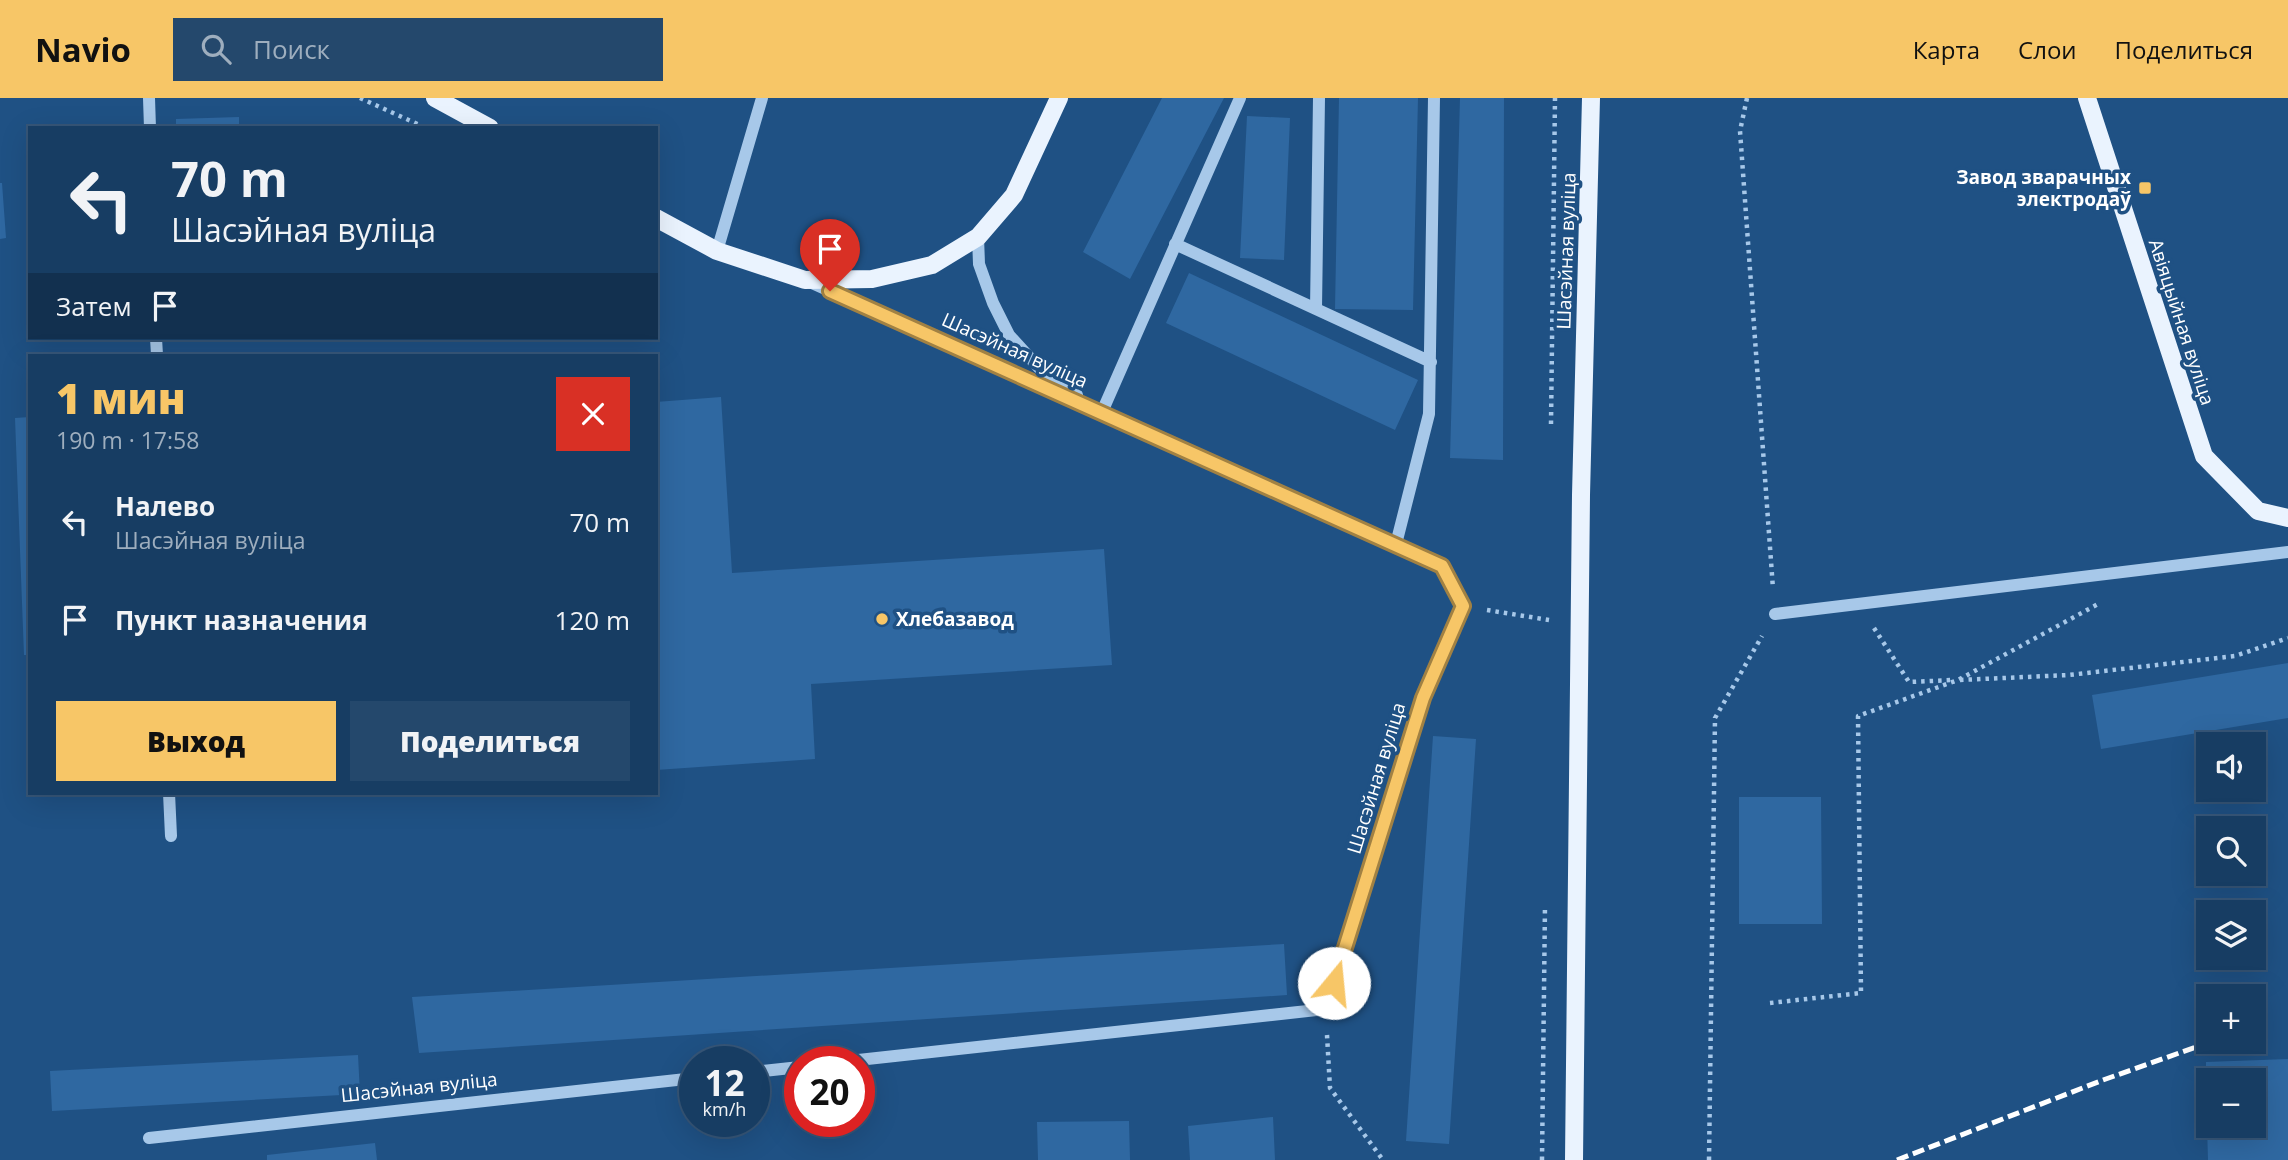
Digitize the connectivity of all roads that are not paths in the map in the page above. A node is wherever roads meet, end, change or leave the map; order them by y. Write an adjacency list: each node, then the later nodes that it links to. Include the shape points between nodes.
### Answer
1 (149, 98): 10 (street)
2 (435, 98): 11 (main road)
3 (762, 98): 15 (street)
4 (1059, 98): 13 (main road, via 1014,195)
5 (1240, 98): 14 (street)
6 (1319, 98): 17 (street)
7 (1434, 98): 18 (street)
8 (1591, 98): 29 (main road, Шасэйная вуліца, via 1581,495)
9 (2087, 98): 20 (main road, Авіяцыйная вуліца, via 2204,456 2258,511)
10 (150, 126)
11 (486, 126)
12 (658, 219): 15 (main road)
13 (978, 237): 16 (main road, via 932,265 873,279); 19 (street, via 979,264 1009,335 1040,369)
14 (1175, 244): 17 (street); 19 (street)
15 (717, 251): 16 (main road)
16 (805, 280): 19 (street, Шасэйная вуліца)
17 (1315, 309): 18 (street)
18 (1431, 362): 21 (street, via 1429,414)
19 (1102, 412): 21 (street, Шасэйная вуліца)
20 (2288, 518)
21 (1396, 544): 26 (street, Шасэйная вуліца, via 1442,566 1463,606 1423,698 1326,1009)
22 (2288, 552): 23 (street)
23 (1775, 614)
24 (169, 795): 25 (street)
25 (171, 836)
26 (875, 1058)
27 (679, 1080): 28 (street, Шасэйная вуліца)
28 (149, 1139)
29 (1574, 1160)

